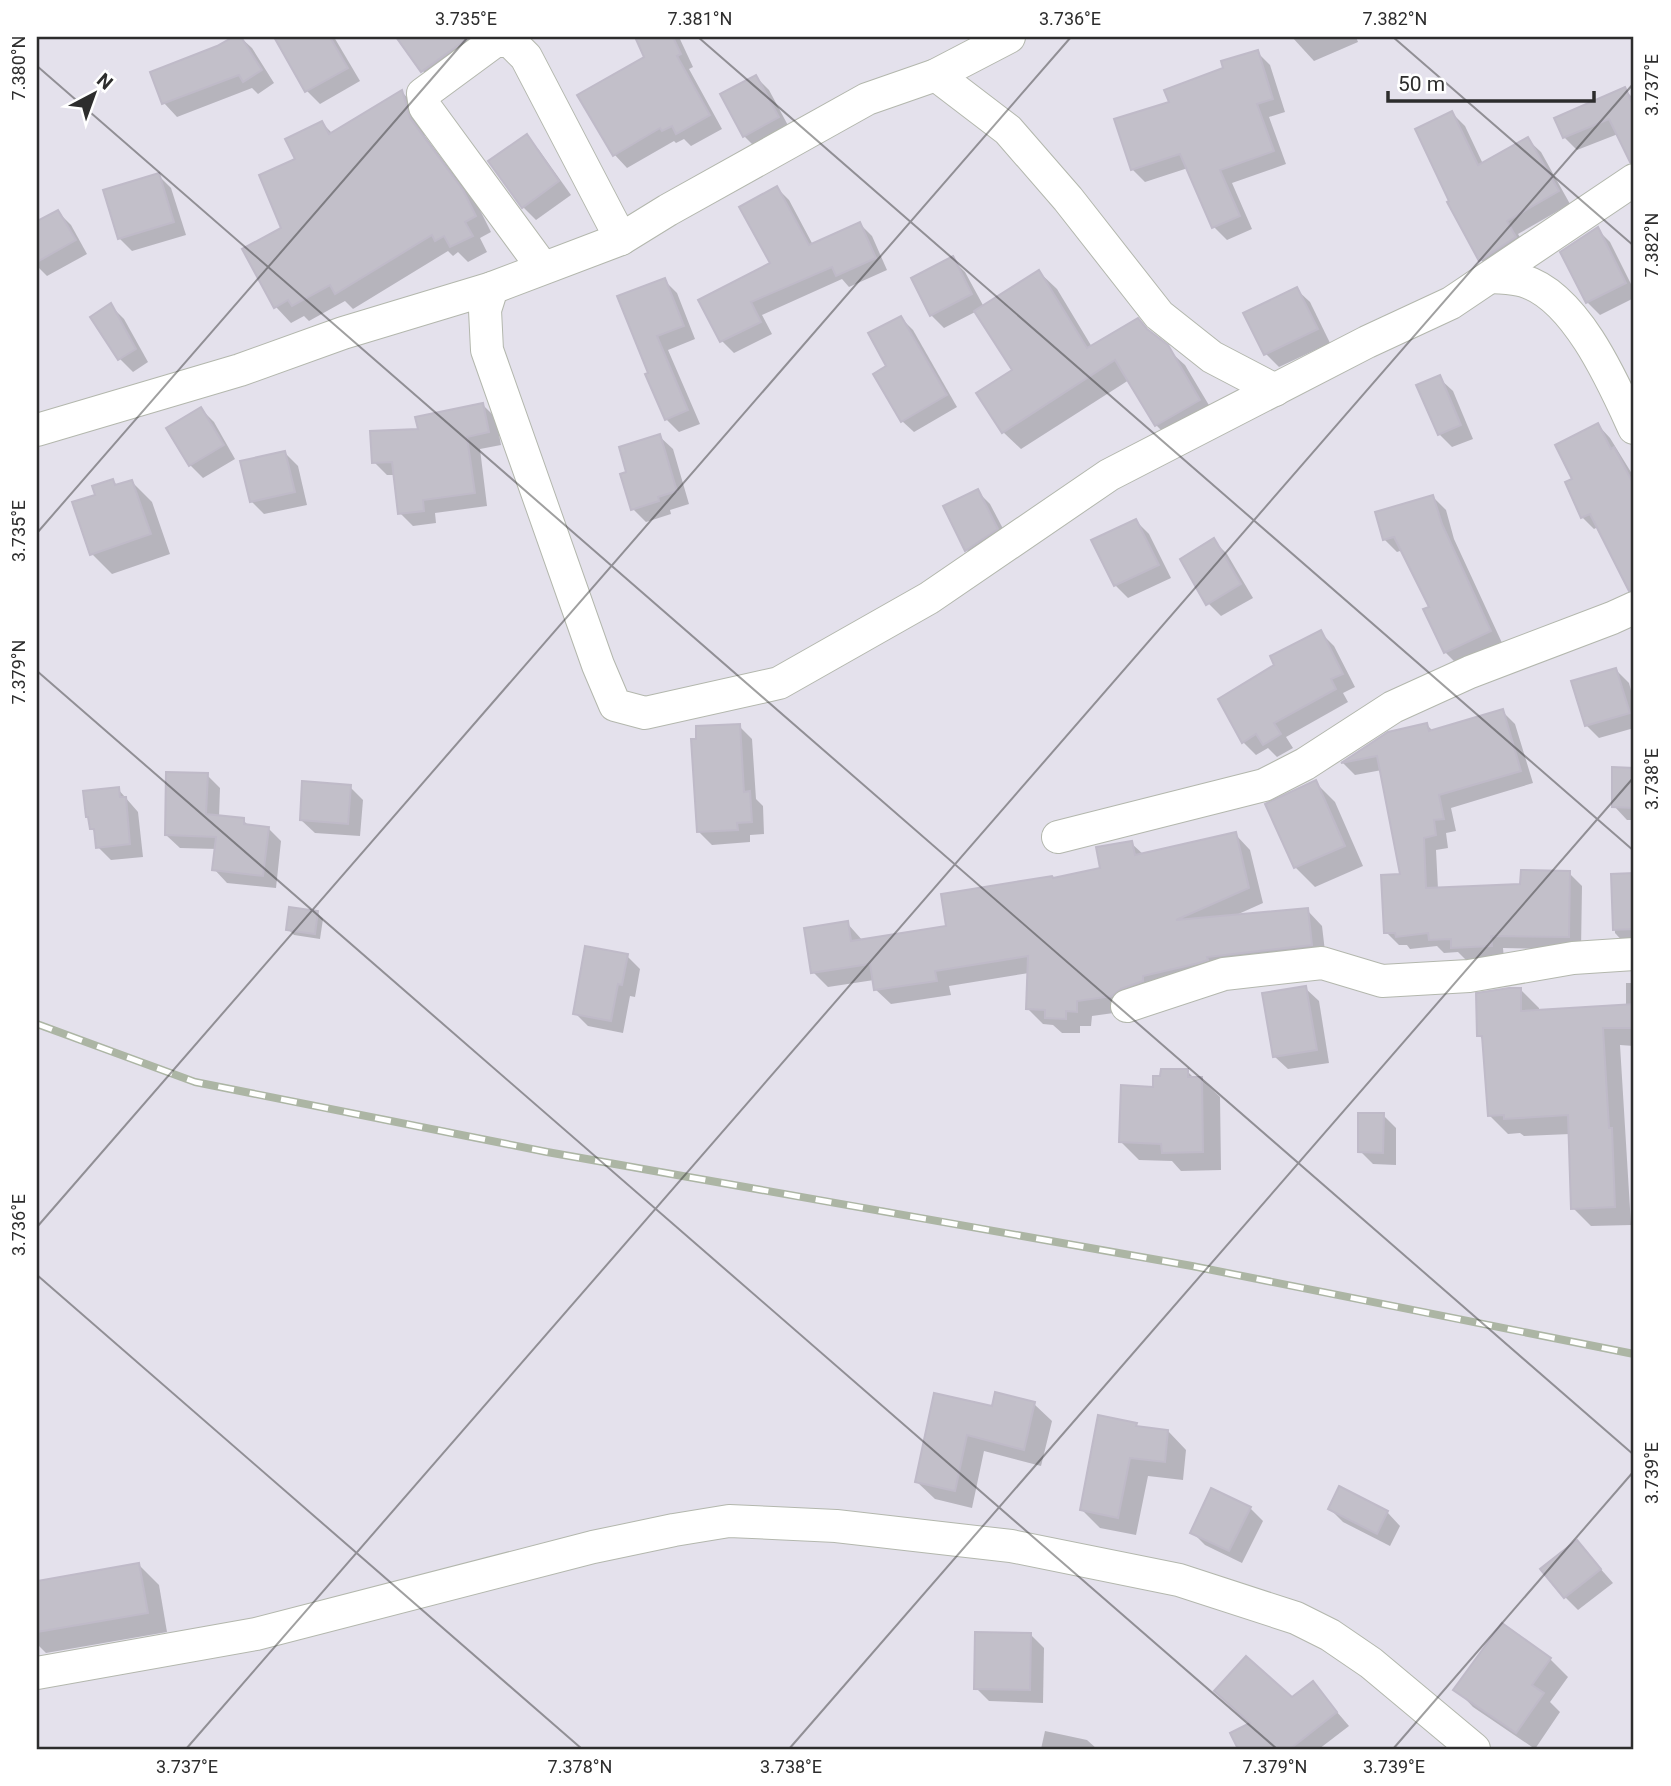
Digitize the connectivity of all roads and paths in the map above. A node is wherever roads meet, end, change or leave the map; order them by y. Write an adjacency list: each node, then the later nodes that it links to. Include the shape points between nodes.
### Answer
1 (1002, 38): 2 (street)
2 (936, 75): 4 (street, via 867,99); 8 (street, via 1007,130 1068,199 1158,315 1212,357)
3 (1634, 180): 6 (street)
4 (621, 239): 5 (street); 5 (street, via 526,57 510,41 495,41 423,94 425,107)
5 (543, 268): 7 (street)
6 (1492, 277): 8 (street, via 1451,303); 9 (street, via 1524,281 1552,296 1588,337)
7 (492, 288): 8 (street, via 485,310 487,351 598,665 615,705 645,713 779,683 929,598 1109,475); 10 (street)
8 (1275, 390)
9 (1634, 428)
10 (37, 430)
11 (1634, 608): 12 (street, via 1393,707 1264,785)
12 (1058, 837)
13 (1634, 954): 14 (street, via 1573,958 1469,976 1382,981 1322,963 1224,974)
14 (1127, 1006)
15 (37, 1673): 16 (street, via 256,1634 633,1539 729,1521 836,1526 1011,1546 1179,1580 1296,1618 1371,1663)
16 (1474, 1749)

